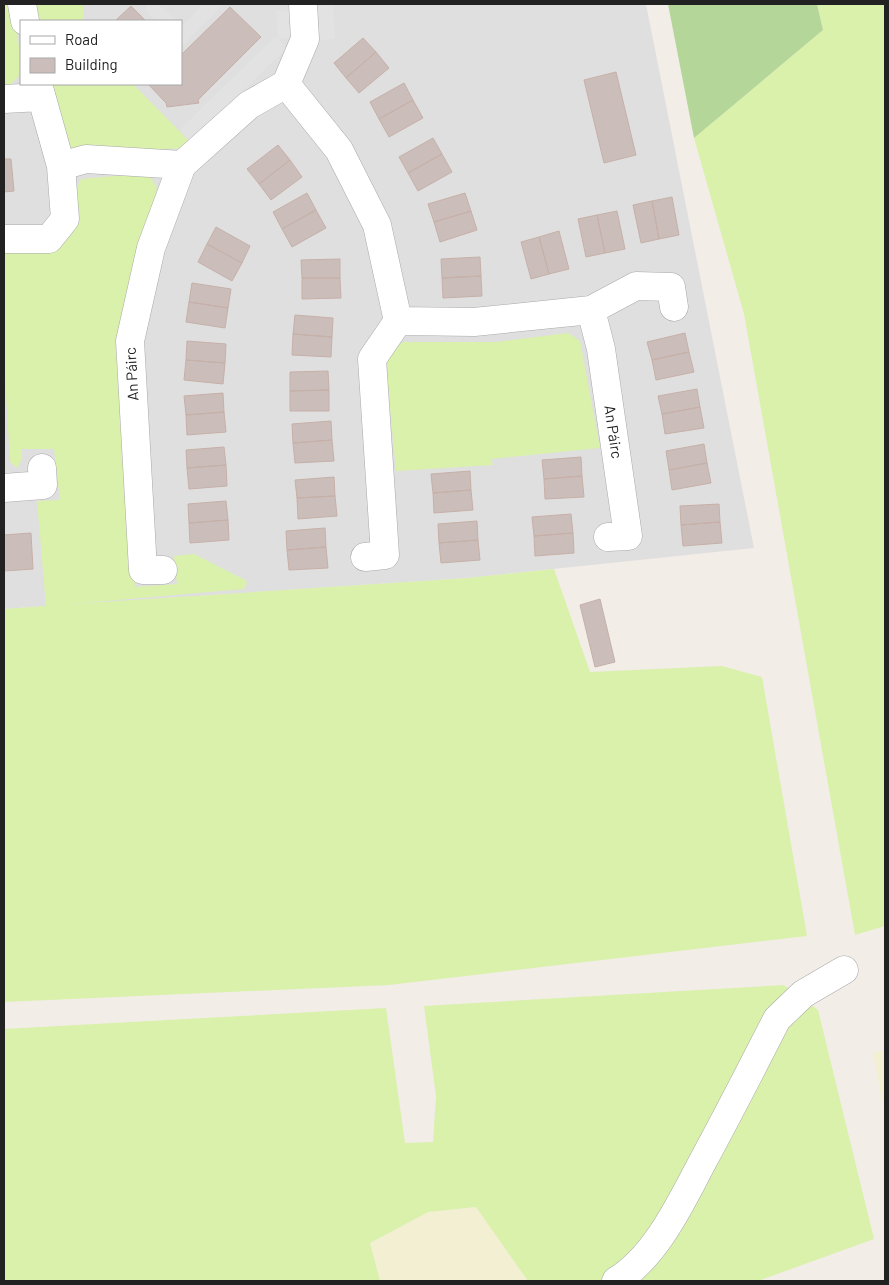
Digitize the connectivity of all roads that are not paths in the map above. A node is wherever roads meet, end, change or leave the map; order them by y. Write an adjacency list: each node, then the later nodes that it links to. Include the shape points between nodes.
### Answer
1 (22, 4): 3 (street)
2 (303, 4): 4 (street, via 304,39)
3 (25, 20)
4 (286, 84): 7 (street, An Páirc, via 249,105); 12 (street, via 340,150 377,225)
5 (40, 90): 6 (street); 8 (street)
6 (4, 100)
7 (182, 165): 8 (street, via 86,159); 17 (street, An Páirc, via 151,248 130,341 143,570)
8 (61, 166): 9 (street, via 65,219 49,239)
9 (4, 239)
10 (674, 307): 11 (street, via 671,287 636,286)
11 (591, 310): 12 (street, via 474,322); 15 (street, An Páirc, via 601,349 628,536)
12 (398, 321): 16 (street, via 372,358 385,556)
13 (42, 468): 14 (street, via 43,485)
14 (4, 488)
15 (608, 538)
16 (365, 557)
17 (162, 570)
18 (844, 970): 19 (street, via 803,994 777,1020 673,1217 651,1249 628,1274)
19 (616, 1281)

